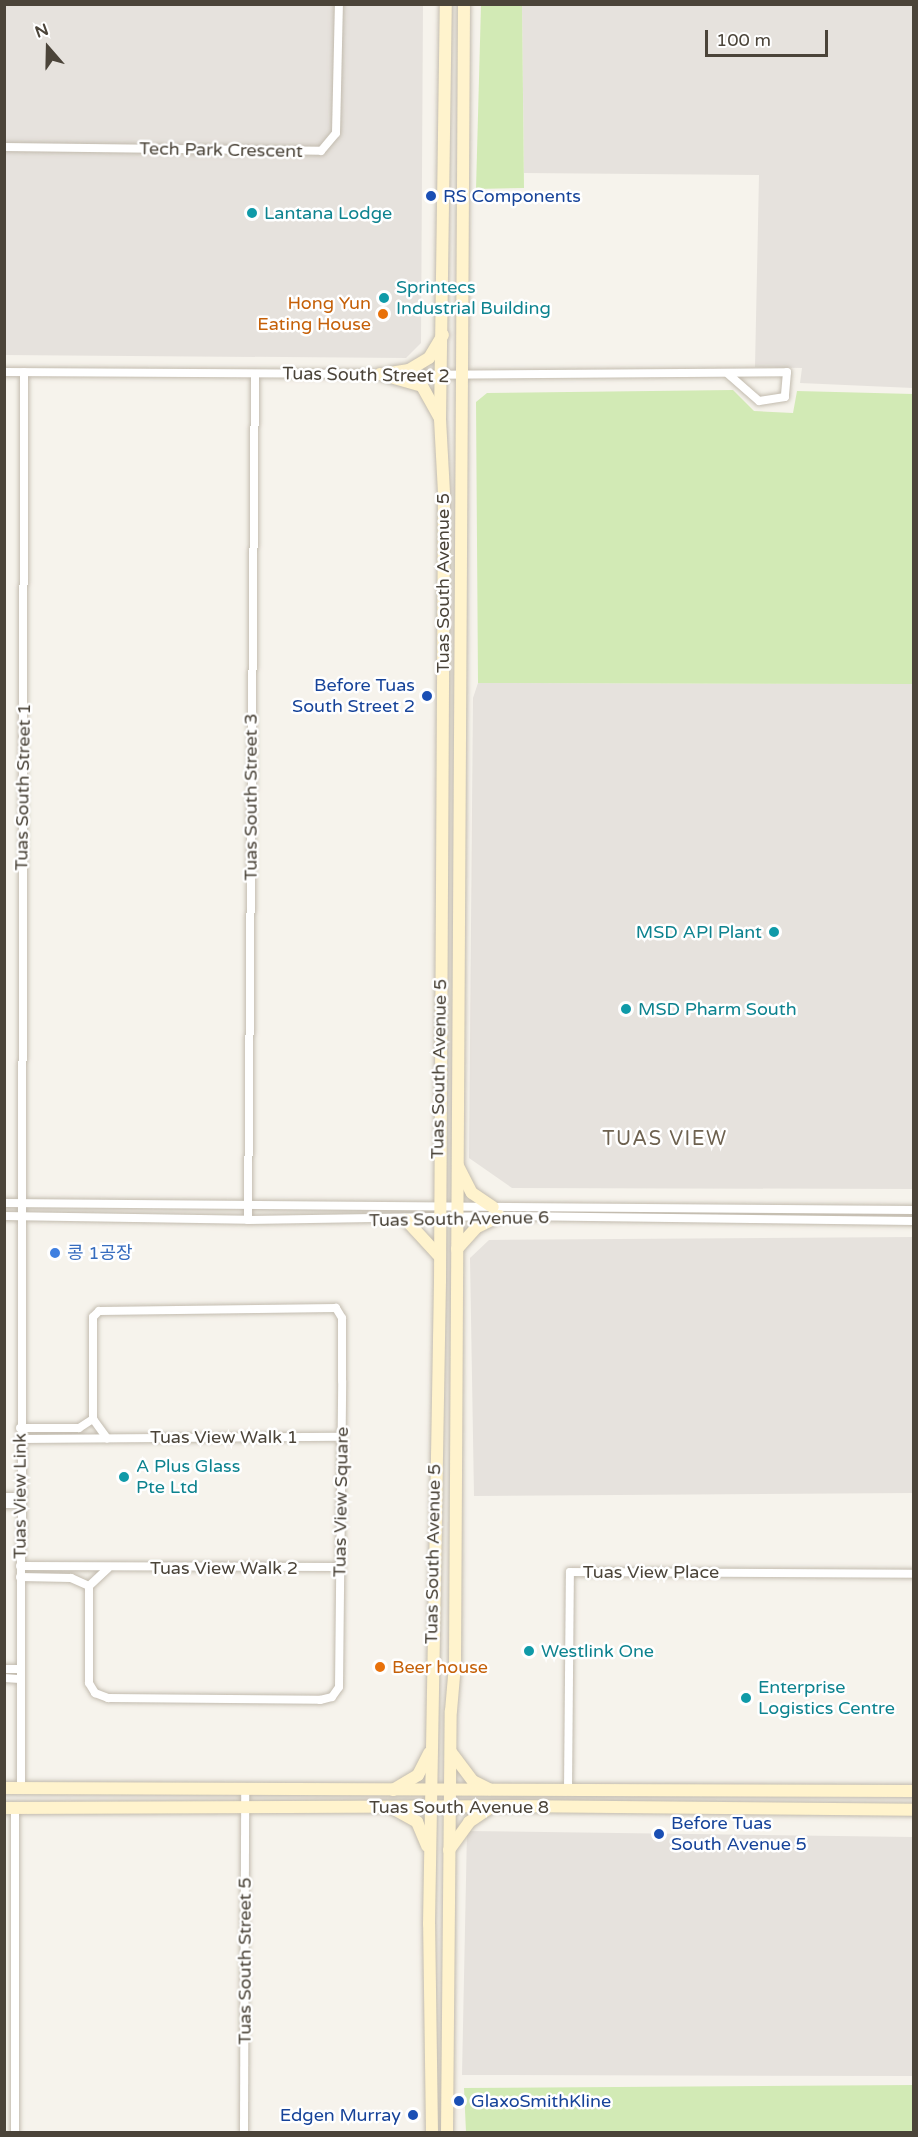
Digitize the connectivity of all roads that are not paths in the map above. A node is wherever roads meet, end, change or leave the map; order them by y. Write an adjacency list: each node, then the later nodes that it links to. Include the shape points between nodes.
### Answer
1 (339, 4): 4 (street, Tech Park Crescent, via 336,133 321,150)
2 (446, 4): 5 (main road, Tuas South Avenue 5)
3 (464, 4): 12 (main road, Tuas South Avenue 5)
4 (4, 147)
5 (444, 333): 9 (main road, via 429,358 409,370); 11 (main road, Tuas South Avenue 5)
6 (4, 372): 7 (street, Tuas South Street 2)
7 (24, 372): 8 (street, Tuas South Street 2); 16 (street, Tuas South Street 1)
8 (255, 374): 9 (street, Tuas South Street 2); 17 (street, Tuas South Street 3)
9 (380, 374): 11 (street, Tuas South Street 2); 13 (main road, via 422,386)
10 (728, 374): 10 (street, Tuas South Street 2, via 787,372 785,397 759,401); 12 (street, Tuas South Street 2)
11 (444, 376): 12 (street, Tuas South Street 2); 13 (main road, Tuas South Avenue 5)
12 (461, 376): 14 (main road, Tuas South Avenue 5)
13 (440, 419): 21 (main road, Tuas South Avenue 5, via 444,527)
14 (456, 1162): 19 (main road, via 471,1193); 20 (main road, Tuas South Avenue 5)
15 (4, 1203): 16 (street, Tuas South Avenue 6)
16 (20, 1203): 17 (street, Tuas South Avenue 6); 23 (street, Tuas View Link)
17 (248, 1206): 21 (street, Tuas South Avenue 6); 24 (street, Tuas South Street 3)
18 (914, 1210): 19 (street, Tuas South Avenue 6)
19 (497, 1211): 20 (street, Tuas South Avenue 6); 26 (street, Tuas South Avenue 6); 27 (main road)
20 (457, 1212): 21 (street, Tuas South Avenue 6); 27 (main road, Tuas South Avenue 5)
21 (438, 1213): 25 (street, Tuas South Avenue 6); 28 (main road, Tuas South Avenue 5)
22 (4, 1216): 23 (street, Tuas South Avenue 6)
23 (20, 1216): 24 (street, Tuas South Avenue 6); 30 (street, Tuas View Link)
24 (248, 1220): 25 (street, Tuas South Avenue 6)
25 (406, 1220): 28 (main road)
26 (914, 1221)
27 (457, 1250): 48 (main road, Tuas South Avenue 5, via 455,1664)
28 (440, 1257): 47 (main road, Tuas South Avenue 5)
29 (93, 1419): 30 (street, via 79,1428); 31 (street, Tuas View Square, via 93,1317 99,1311 327,1306 336,1308 342,1318); 32 (street)
30 (20, 1428): 33 (street, Tuas View Link)
31 (342, 1437): 32 (street, Tuas View Walk 1); 39 (street, Tuas View Square)
32 (107, 1438): 33 (street, Tuas View Walk 1)
33 (20, 1439): 35 (street, Tuas View Link)
34 (4, 1497): 35 (street)
35 (20, 1500): 36 (street); 37 (street, Tuas View Link)
36 (4, 1504)
37 (21, 1566): 38 (street, Tuas View Walk 2); 41 (street, Tuas View Link)
38 (108, 1567): 39 (street, Tuas View Walk 2); 42 (street)
39 (340, 1567): 42 (street, Tuas View Square, via 339,1687 332,1697 320,1700 108,1698 95,1693 89,1683)
40 (914, 1574): 53 (street, Tuas View Place, via 570,1572)
41 (20, 1577): 42 (street, via 71,1578); 44 (street, Tuas View Link)
42 (89, 1586)
43 (4, 1669): 44 (street)
44 (21, 1669): 46 (street, Tuas View Link)
45 (4, 1678): 46 (street)
46 (20, 1678): 50 (street, Tuas View Link)
47 (431, 1749): 54 (main road, via 418,1775); 57 (main road, Tuas South Avenue 5)
48 (450, 1751): 52 (main road, via 473,1781); 55 (main road, Tuas South Avenue 5)
49 (4, 1788): 50 (main road, Tuas South Avenue 8)
50 (21, 1788): 51 (main road, Tuas South Avenue 8)
51 (245, 1790): 54 (main road, Tuas South Avenue 8); 61 (street, Tuas South Street 5)
52 (495, 1790): 53 (main road, Tuas South Avenue 8); 55 (main road, Tuas South Avenue 8)
53 (568, 1790): 56 (main road, Tuas South Avenue 8)
54 (389, 1791): 57 (main road, Tuas South Avenue 8)
55 (450, 1791): 57 (main road, Tuas South Avenue 8); 58 (main road, Tuas South Avenue 5)
56 (914, 1791)
57 (430, 1792): 60 (main road, Tuas South Avenue 5)
58 (450, 1806): 59 (main road, Tuas South Avenue 8); 60 (main road, Tuas South Avenue 8); 65 (main road, Tuas South Avenue 5)
59 (494, 1806): 64 (main road, Tuas South Avenue 8); 65 (main road, via 469,1822)
60 (431, 1807): 62 (main road, Tuas South Avenue 8); 66 (main road, Tuas South Avenue 5)
61 (245, 1808): 62 (main road, Tuas South Avenue 8); 63 (main road, Tuas South Avenue 8); 68 (street, Tuas South Street 5)
62 (392, 1808): 66 (main road, via 417,1822)
63 (10, 1809): 67 (street)
64 (914, 1810)
65 (449, 1850): 70 (main road, Tuas South Avenue 5)
66 (430, 1859): 69 (main road, Tuas South Avenue 5)
67 (15, 2133)
68 (244, 2133)
69 (432, 2133)
70 (447, 2133)

